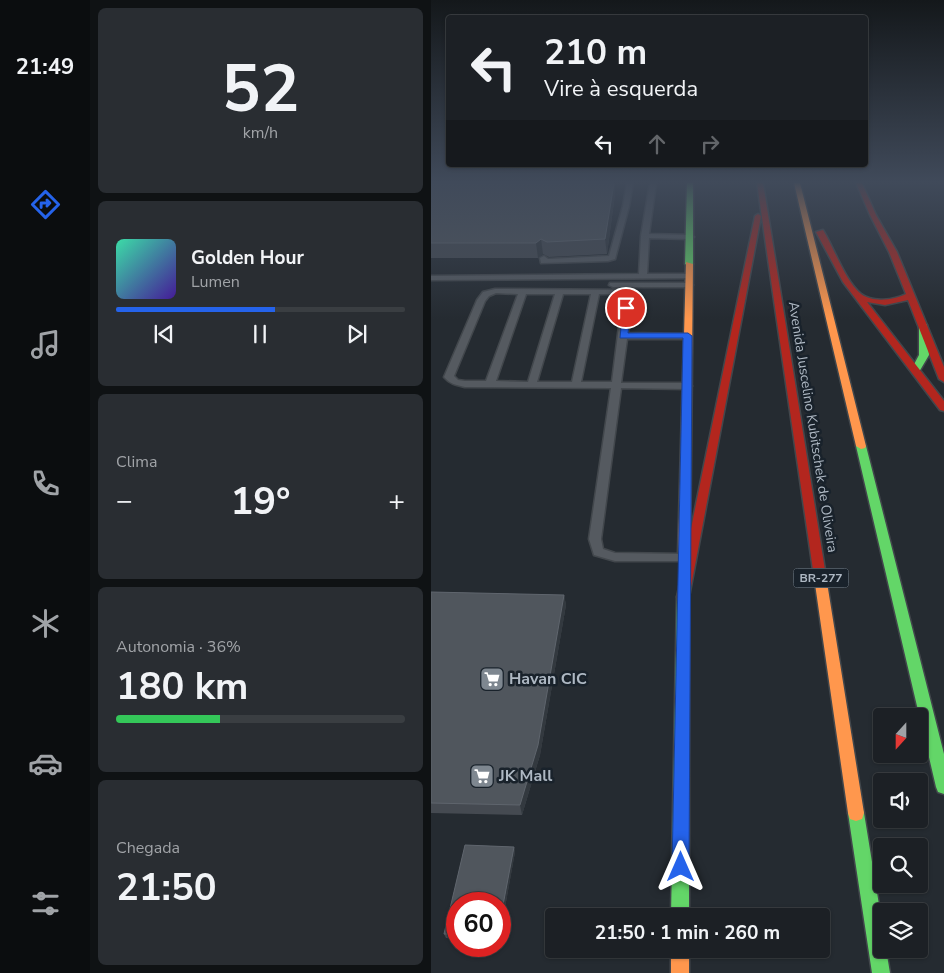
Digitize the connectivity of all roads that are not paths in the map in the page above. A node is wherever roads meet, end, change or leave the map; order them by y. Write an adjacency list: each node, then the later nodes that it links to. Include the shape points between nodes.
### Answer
1 (620, 228): 11 (lane, via 611,258)
2 (644, 228): 9 (lane)
3 (689, 228): 10 (main road)
4 (756, 228): 33 (main road)
5 (767, 228): 38 (main road, Avenida Juscelino Kubitschek de Oliveira / BR-277)
6 (808, 228): 34 (main road)
7 (820, 228): 20 (main road, via 829,252)
8 (880, 228): 19 (main road)
9 (645, 236): 10 (lane); 12 (lane)
10 (689, 237): 14 (main road)
11 (544, 259)
12 (643, 276): 13 (lane); 14 (lane)
13 (431, 278)
14 (689, 280): 15 (lane); 23 (main road)
15 (431, 284)
16 (523, 291): 17 (lane); 26 (lane); 26 (lane, via 486,294 449,377 455,382)
17 (560, 291): 18 (lane); 27 (lane)
18 (596, 291): 22 (lane, via 628,294); 28 (lane)
19 (911, 295): 20 (main road, via 881,303); 21 (main road)
20 (858, 296): 24 (main road)
21 (923, 324): 24 (main road, via 924,355); 25 (main road)
22 (623, 336): 23 (lane); 29 (lane)
23 (688, 336): 30 (main road)
24 (916, 370): 31 (main road)
25 (944, 379)
26 (490, 384): 27 (lane)
27 (532, 384): 28 (lane)
28 (576, 385): 29 (lane)
29 (617, 385): 30 (lane); 32 (lane, via 595,539 598,552 615,557)
30 (687, 386): 32 (main road)
31 (944, 408)
32 (684, 558): 33 (main road)
33 (683, 597): 35 (main road)
34 (944, 787)
35 (680, 908)
36 (680, 958): 37 (main road)
37 (680, 973)
38 (881, 973)

